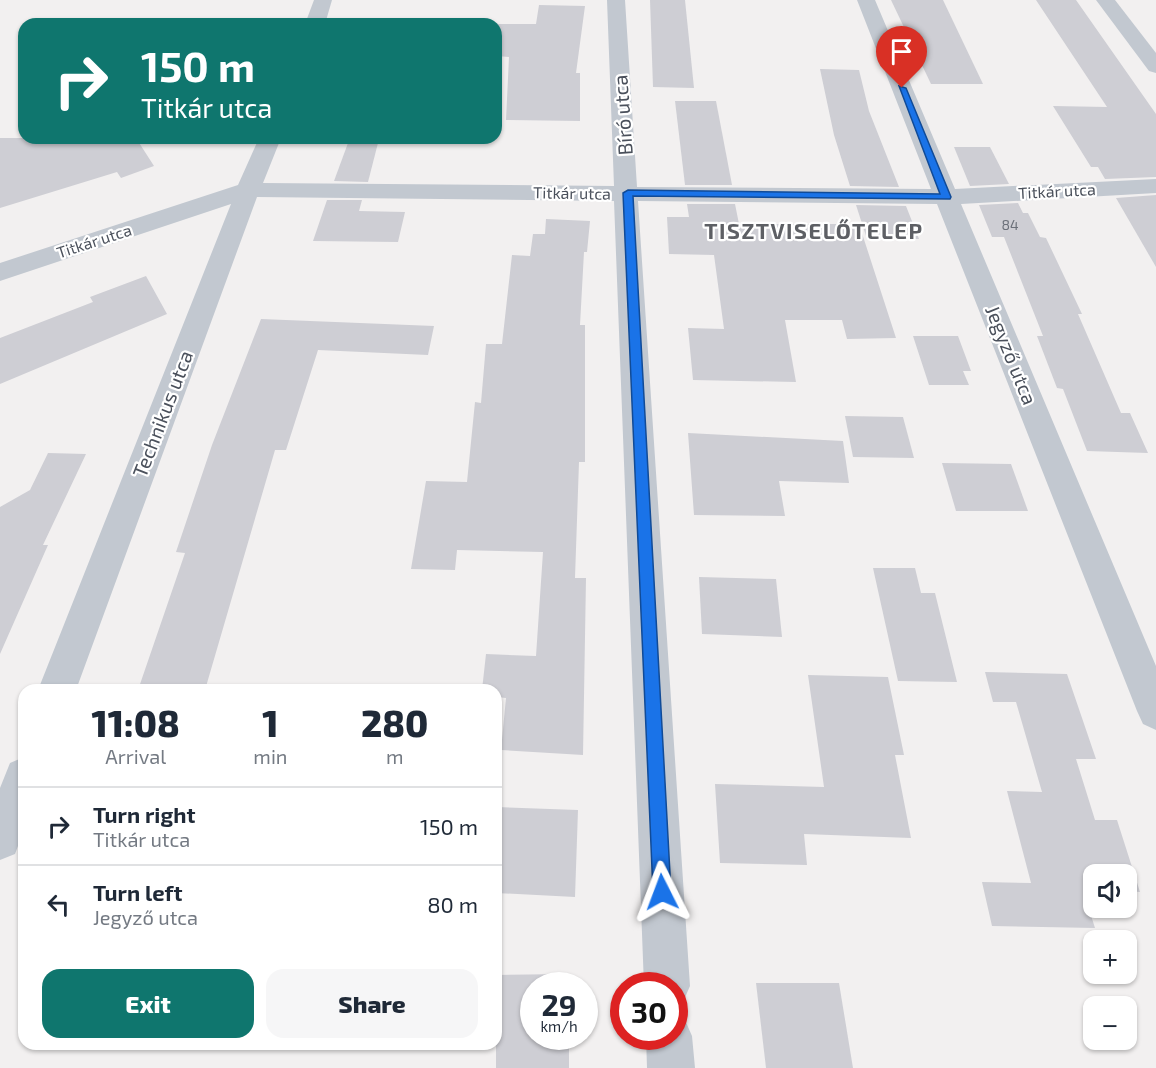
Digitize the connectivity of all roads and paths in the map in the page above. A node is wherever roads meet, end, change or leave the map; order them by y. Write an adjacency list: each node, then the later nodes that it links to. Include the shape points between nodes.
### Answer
1 (323, 0): 5 (street)
2 (616, 0): 12 (street, Bíró utca)
3 (866, 0): 13 (street, Jegyző utca)
4 (1105, 0): 6 (street)
5 (317, 18)
6 (1135, 41): 7 (street); 8 (street)
7 (1156, 41)
8 (1156, 67)
9 (267, 144): 11 (street, Technikus utca)
10 (1156, 186): 13 (street, Titkár utca)
11 (248, 190): 12 (street, Titkár utca); 14 (street, Titkár utca); 15 (street, Technikus utca)
12 (628, 193): 13 (street, Titkár utca); 19 (street, Bíró utca)
13 (946, 197): 16 (street, Jegyző utca)
14 (0, 272)
15 (59, 684)
16 (1156, 711)
17 (18, 792): 18 (street)
18 (0, 839)
19 (666, 972)
20 (670, 1050): 21 (street)
21 (671, 1068)

